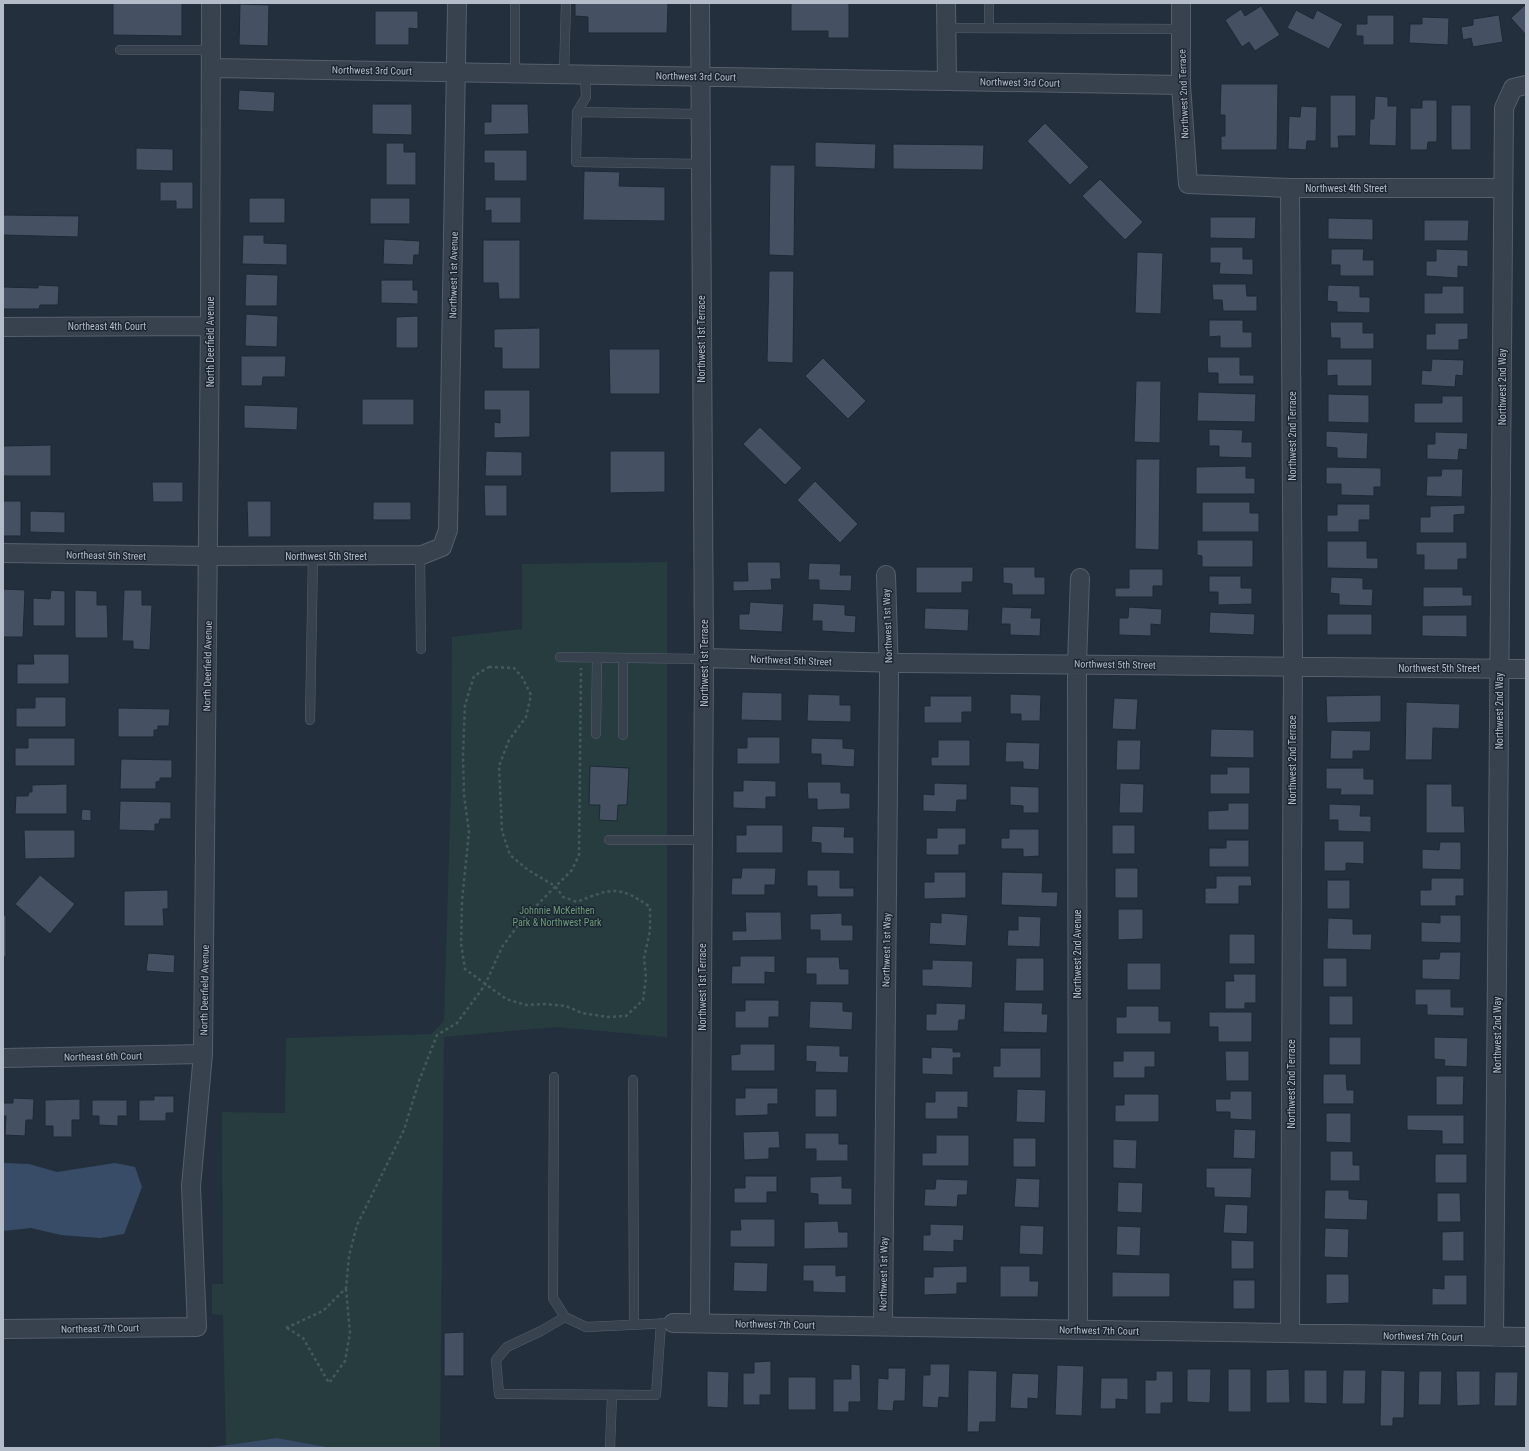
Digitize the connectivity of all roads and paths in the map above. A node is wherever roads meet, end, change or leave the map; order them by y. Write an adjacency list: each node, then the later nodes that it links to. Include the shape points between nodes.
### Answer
1 (211, 3): 13 (street, North Deerfield Avenue)
2 (457, 3): 15 (street, Northwest 1st Avenue)
3 (515, 3): 16 (lane)
4 (566, 3): 17 (lane)
5 (700, 3): 19 (street, Northwest 1st Terrace)
6 (946, 3): 9 (street)
7 (989, 3): 10 (lane)
8 (1180, 3): 11 (street, Northwest 2nd Terrace)
9 (946, 28): 10 (lane); 20 (street)
10 (990, 28): 11 (lane)
11 (1181, 29): 21 (street, Northwest 2nd Terrace)
12 (120, 50): 13 (lane)
13 (211, 50): 14 (street, North Deerfield Avenue)
14 (210, 68): 15 (street, Northwest 3rd Court); 30 (street, North Deerfield Avenue)
15 (457, 72): 16 (street, Northwest 3rd Court); 31 (street, Northwest 1st Avenue, via 448,530)
16 (515, 73): 17 (street, Northwest 3rd Court)
17 (564, 74): 18 (street, Northwest 3rd Court)
18 (585, 74): 19 (street, Northwest 3rd Court); 23 (lane, via 586,97)
19 (699, 76): 20 (street, Northwest 3rd Court); 24 (street, Northwest 1st Terrace)
20 (947, 81): 21 (street, Northwest 3rd Court)
21 (1181, 85): 26 (street, Northwest 2nd Terrace)
22 (1520, 86): 28 (street, Northwest 2nd Way, via 1504,108)
23 (577, 112): 24 (lane); 25 (lane, via 576,162)
24 (700, 114): 25 (street, Northwest 1st Terrace)
25 (700, 164): 43 (street, Northwest 1st Terrace)
26 (1188, 184): 27 (street, Northwest 4th Street)
27 (1290, 188): 28 (street, Northwest 4th Street); 46 (street, Northwest 2nd Terrace)
28 (1503, 188): 47 (street, Northwest 2nd Way)
29 (3, 326): 30 (street, Northeast 4th Court)
30 (210, 326): 34 (street, North Deerfield Avenue)
31 (442, 547): 33 (street, Northwest 5th Street)
32 (3, 553): 34 (street, Northeast 5th Street)
33 (420, 555): 35 (street, Northwest 5th Street); 38 (lane)
34 (208, 556): 35 (street, Northwest 5th Street); 56 (street, North Deerfield Avenue)
35 (313, 556): 49 (lane)
36 (886, 575): 44 (street, Northwest 1st Way)
37 (1080, 578): 45 (street, Northwest 2nd Avenue)
38 (421, 649)
39 (560, 657): 40 (lane)
40 (581, 658): 41 (lane); 54 (path, via 579,855 572,870)
41 (597, 658): 42 (lane); 50 (lane)
42 (623, 658): 43 (lane); 51 (lane)
43 (704, 658): 44 (street, Northwest 5th Street); 53 (street, Northwest 1st Terrace)
44 (889, 662): 45 (street, Northwest 5th Street); 65 (street, Northwest 1st Way)
45 (1077, 663): 46 (street, Northwest 5th Street); 68 (street, Northwest 2nd Avenue)
46 (1293, 668): 47 (street, Northwest 5th Street); 69 (street, Northwest 2nd Terrace)
47 (1500, 668): 48 (street, Northwest 5th Street); 70 (street, Northwest 2nd Way)
48 (1526, 669)
49 (310, 720)
50 (596, 734)
51 (623, 735)
52 (609, 840): 53 (lane)
53 (703, 840): 63 (street, Northwest 1st Terrace)
54 (555, 886): 55 (path, via 522,920 502,947); 55 (path, via 563,897 577,902 618,889 650,907 650,931 644,958 646,978 643,1000 626,1016 607,1017 582,1013 566,1006 526,1005 506,998); 55 (path, via 510,856 502,831 499,766 509,740 526,717 531,695 514,668 489,667 474,676 465,705 463,756 464,795 469,832 462,901 461,943 465,969)
55 (485, 985): 60 (path, via 456,1023 437,1035 404,1130 357,1226 349,1256)
56 (203, 1054): 57 (street, Northeast 6th Court); 66 (street, North Deerfield Avenue, via 192,1186)
57 (3, 1058)
58 (554, 1077): 61 (lane, via 553,1298)
59 (633, 1080): 64 (lane)
60 (346, 1288): 60 (path, via 323,1311 286,1328 303,1338 329,1383 345,1361 350,1333)
61 (565, 1317): 64 (lane, via 586,1327); 72 (lane, via 507,1347 496,1360 499,1394)
62 (667, 1323): 63 (street, Northwest 7th Court); 64 (lane); 72 (lane, via 656,1395)
63 (700, 1323): 65 (street, Northwest 7th Court)
64 (634, 1324)
65 (883, 1326): 68 (street, Northwest 7th Court)
66 (197, 1328): 67 (street, Northeast 7th Court)
67 (3, 1329)
68 (1078, 1330): 69 (street, Northwest 7th Court)
69 (1290, 1333): 70 (street, Northwest 7th Court)
70 (1494, 1337): 71 (street, Northwest 7th Court)
71 (1526, 1337)
72 (612, 1395): 73 (lane)
73 (610, 1448)

